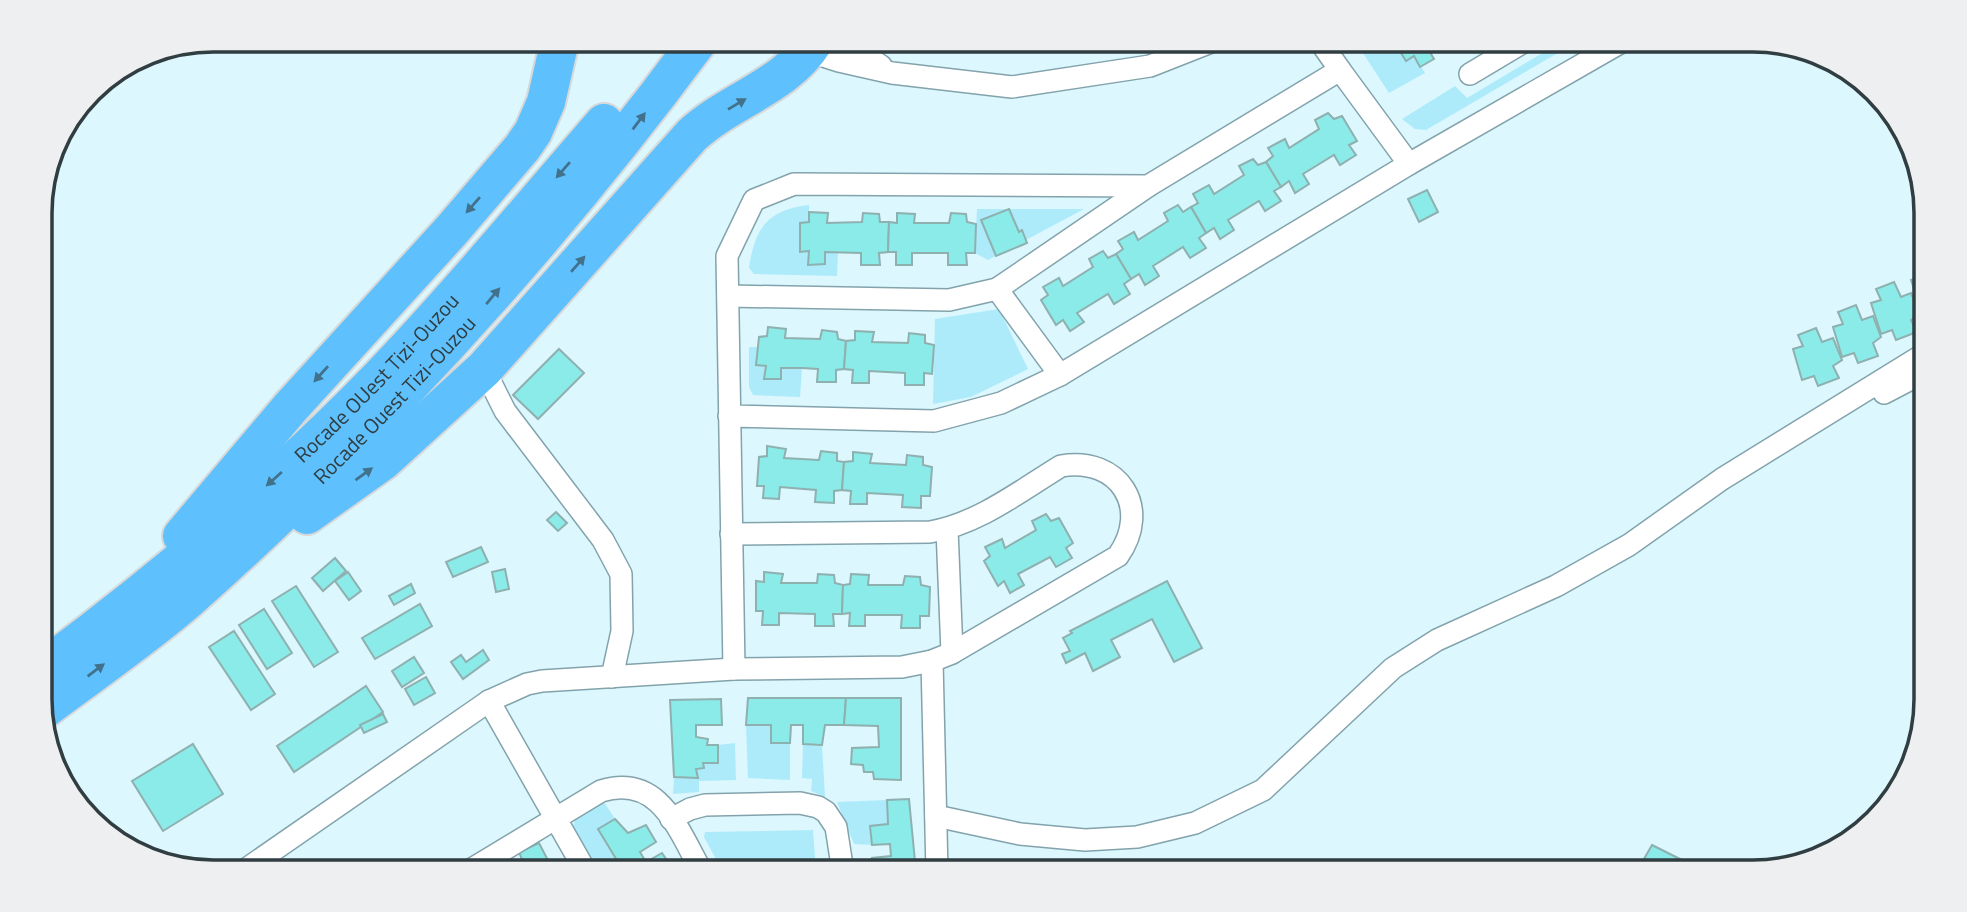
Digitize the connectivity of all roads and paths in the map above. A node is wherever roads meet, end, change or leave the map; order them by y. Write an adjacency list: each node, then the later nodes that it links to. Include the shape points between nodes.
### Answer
1 (557, 52): 27 (highway, one-way to 27, via 546,102 522,148 290,408)
2 (658, 52): 27 (highway, Rocade OUest Tizi-Ouzou, one-way to 27, via 616,110 383,373 219,529)
3 (690, 52): 26 (highway, Rocade Ouest Tizi-Ouzou, one-way to 3, via 335,462 470,323 636,126)
4 (802, 52): 19 (highway, one-way to 4, via 692,135 780,78)
5 (835, 52): 12 (street)
6 (835, 52): 12 (street)
7 (1186, 52): 12 (street, via 1150,66 1012,87)
8 (1327, 52): 11 (street)
9 (1507, 52): 13 (street)
10 (1604, 52): 14 (street)
11 (1340, 70): 14 (street); 15 (street)
12 (892, 73)
13 (1470, 74)
14 (1409, 164): 20 (street)
15 (1148, 186): 16 (street); 17 (street, via 794,184 754,200 727,256)
16 (997, 289): 17 (street, via 949,300); 20 (street)
17 (728, 296): 22 (street)
18 (1914, 360): 23 (street)
19 (484, 369): 26 (highway, one-way to 19, via 383,461); 32 (street, via 505,411 603,540 621,574 622,631)
20 (1060, 375): 22 (street, via 1001,403 934,421)
21 (1914, 377): 23 (street)
22 (729, 416): 25 (street)
23 (1799, 431): 35 (street, via 1629,545 1393,668 1263,790 1195,823 1137,837 1086,840 1020,834)
24 (947, 529): 25 (street); 28 (street); 28 (street, via 1061,466 1077,463 1114,477 1128,496 1132,512 1132,528 1118,556)
25 (731, 534): 31 (street)
26 (189, 599): 34 (highway, Rocade Ouest Tizi-Ouzou, one-way to 26)
27 (123, 607): 29 (highway, Rocade OUest Tizi-Ouzou)
28 (952, 653): 30 (street)
29 (52, 661)
30 (932, 662): 31 (street, via 902,667); 35 (street)
31 (734, 669): 32 (street)
32 (612, 677): 33 (street, via 542,681)
33 (489, 701): 36 (street); 38 (street)
34 (52, 703)
35 (936, 816): 43 (street)
36 (555, 818): 37 (street, via 601,791 624,786 657,799); 39 (street); 40 (street)
37 (671, 819): 41 (street); 42 (street, via 705,805 810,804 826,812 836,827)
38 (259, 860)
39 (491, 860)
40 (579, 860)
41 (695, 860)
42 (841, 860)
43 (937, 860)

